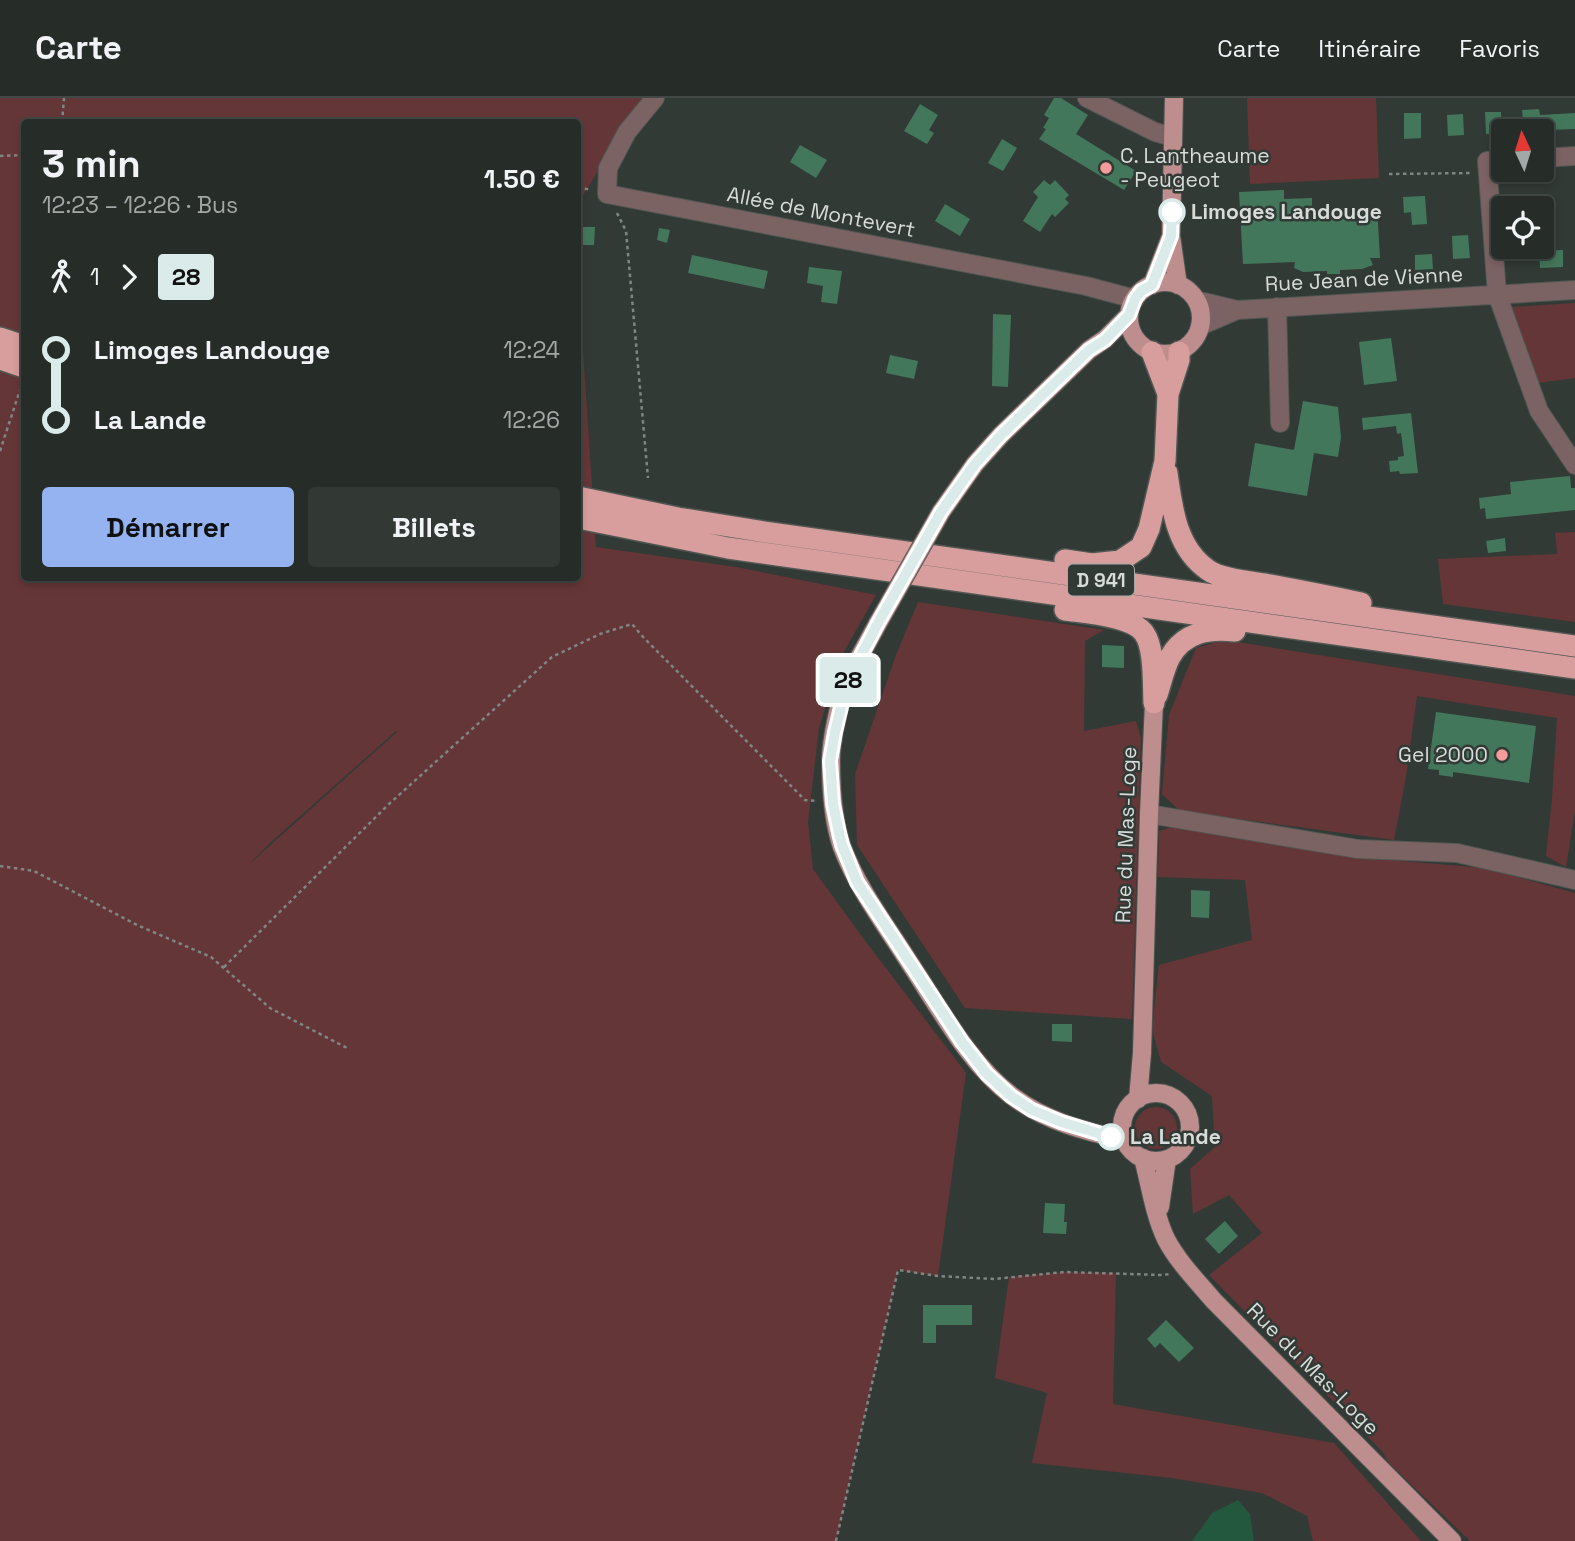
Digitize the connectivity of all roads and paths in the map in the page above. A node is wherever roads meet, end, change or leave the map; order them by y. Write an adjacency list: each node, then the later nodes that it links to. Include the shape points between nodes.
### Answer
1 (64, 98): 5 (path)
2 (655, 98): 14 (street, via 627,132 608,168)
3 (1087, 98): 6 (street)
4 (1174, 98): 6 (main road)
5 (62, 119)
6 (1173, 137): 15 (main road)
7 (21, 155): 8 (path)
8 (0, 156)
9 (1575, 156): 10 (street)
10 (1554, 157)
11 (1491, 161): 12 (street, via 1487,161)
12 (1488, 173): 13 (path); 19 (street)
13 (1389, 174)
14 (607, 194): 21 (street, Allée de Montevert, via 1086,286); 38 (path, via 626,231)
15 (1171, 236): 16 (main road); 17 (main road)
16 (1152, 285): 17 (main road); 21 (main road, via 1141,291)
17 (1178, 285): 20 (main road)
18 (1575, 290): 19 (street, Rue Jean de Vienne)
19 (1497, 294): 22 (street, Rue Jean de Vienne); 37 (street, via 1539,411)
20 (1198, 303): 23 (street, Rue Jean de Vienne); 24 (main road)
21 (1132, 307): 26 (main road); 28 (main road, via 1132,333)
22 (1277, 307): 23 (street, Rue Jean de Vienne); 34 (street)
23 (1237, 310): 24 (street)
24 (1200, 326): 29 (main road, via 1191,344)
25 (0, 338): 27 (highway)
26 (1105, 340): 28 (main road); 48 (main road, bridge, via 1001,435 941,512 847,682 830,761)
27 (21, 345)
28 (1147, 349): 29 (main road, via 1164,355); 33 (highway)
29 (1179, 352): 33 (highway)
30 (0, 359): 31 (highway)
31 (21, 375)
32 (21, 383): 35 (path)
33 (1168, 394): 36 (highway)
34 (1280, 423)
35 (0, 451)
36 (1165, 461): 41 (highway, via 1141,547 1119,561 1092,564 853,533); 43 (highway, via 1180,537 1209,571 1409,612)
37 (1575, 464)
38 (648, 478)
39 (581, 498): 41 (highway, D 941)
40 (581, 519): 42 (highway, D 941, via 728,548)
41 (765, 532): 43 (highway, D 941)
42 (968, 582): 44 (highway, D 941); 47 (highway, via 1018,602 1132,623 1144,632 1150,648)
43 (1437, 626): 45 (highway, D 941)
44 (1336, 635): 46 (highway, D 941); 47 (highway, via 1284,639 1224,630 1200,632 1183,641 1170,657)
45 (1575, 646)
46 (1575, 668)
47 (1154, 704): 49 (main road, Rue du Mas-Loge)
48 (833, 804): 52 (path, via 805,800 632,624 552,657 389,804); 58 (main road, via 857,882 987,1074 1032,1110)
49 (1149, 814): 51 (street, via 1358,849 1457,853); 54 (main road, Rue du Mas-Loge)
50 (0, 866): 52 (path, via 34,871)
51 (1575, 880)
52 (224, 967): 53 (path, via 270,1008)
53 (349, 1049)
54 (1142, 1052): 55 (main road, Rue du Mas-Loge); 56 (main road, Rue du Mas-Loge)
55 (1163, 1094): 56 (main road); 61 (main road, via 1184,1107 1190,1125 1183,1147)
56 (1138, 1099): 57 (main road)
57 (1124, 1116): 58 (main road); 59 (main road)
58 (1095, 1133): 59 (main road)
59 (1125, 1140): 60 (main road)
60 (1143, 1158): 61 (main road); 62 (main road, Rue du Mas-Loge)
61 (1167, 1159): 62 (main road)
62 (1158, 1217): 63 (main road, Rue du Mas-Loge)
63 (1187, 1271): 64 (path, via 1162,1275 1064,1272 994,1279 898,1270); 65 (main road, Rue du Mas-Loge)
64 (836, 1541)
65 (1452, 1541)

